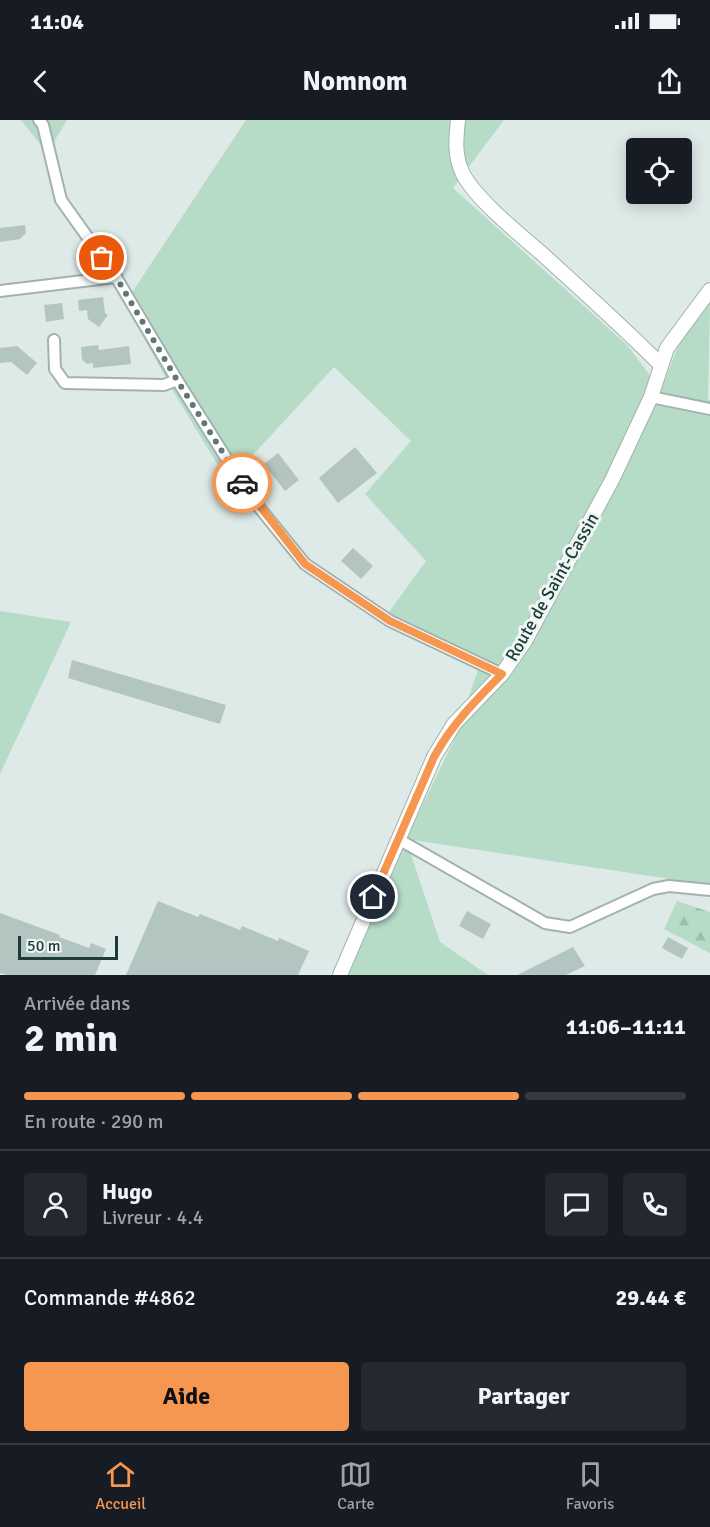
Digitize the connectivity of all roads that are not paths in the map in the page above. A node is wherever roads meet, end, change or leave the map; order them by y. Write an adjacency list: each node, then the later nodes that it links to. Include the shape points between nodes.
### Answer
1 (39, 120): 3 (street, via 61,200)
2 (458, 120): 7 (street, via 458,162 475,190)
3 (116, 277): 5 (street); 8 (street)
4 (710, 290): 7 (street, Route de Saint-Cassin, via 667,348)
5 (0, 291)
6 (54, 340): 8 (street, via 55,369 65,384 164,385)
7 (661, 365): 9 (street, Route de Saint-Cassin)
8 (177, 380): 11 (street, via 250,496 305,564 390,621)
9 (651, 398): 10 (street); 11 (street, Route de Saint-Cassin, via 602,501 525,641)
10 (710, 409)
11 (502, 674): 12 (street, Route de Saint-Cassin, via 443,739)
12 (398, 839): 13 (street, via 545,923 570,927 653,889 669,886); 14 (street, Route de Saint-Cassin)
13 (710, 890)
14 (340, 975)

